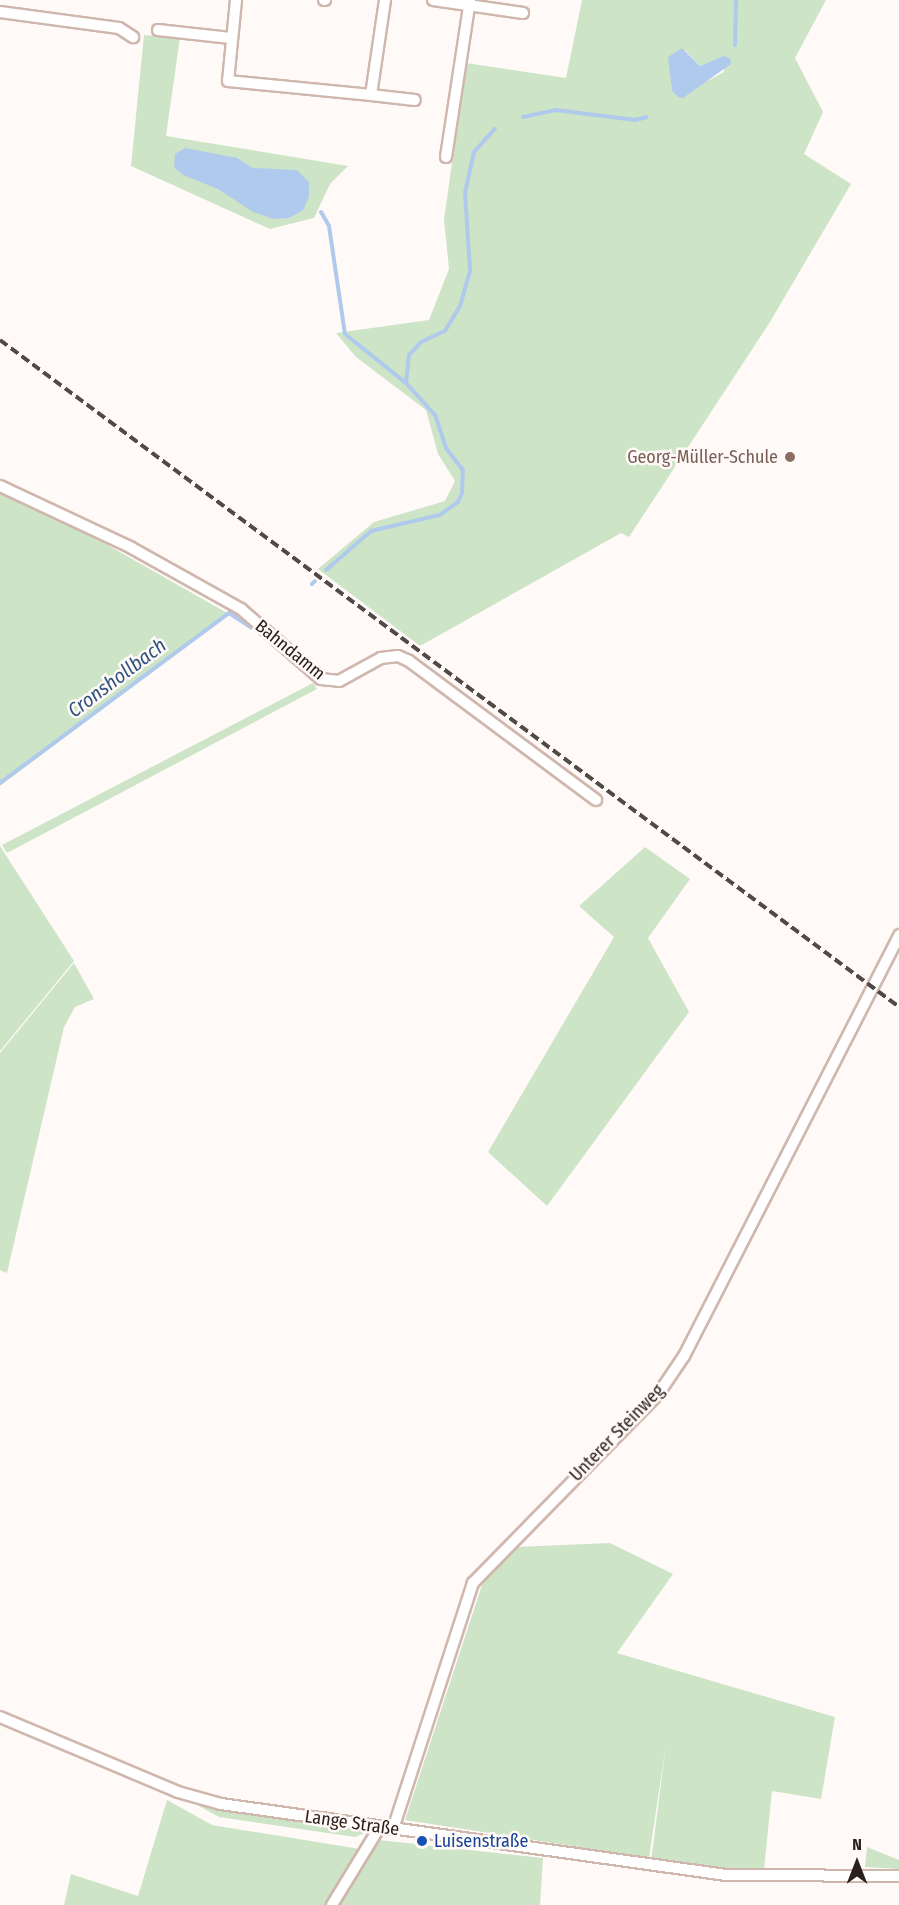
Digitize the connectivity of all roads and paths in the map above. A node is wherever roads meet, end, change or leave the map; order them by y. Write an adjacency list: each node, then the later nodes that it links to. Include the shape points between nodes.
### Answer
1 (236, 0): 9 (street)
2 (386, 0): 10 (street)
3 (433, 0): 4 (street)
4 (470, 2): 6 (street); 12 (street)
5 (0, 12): 8 (street, via 119,28)
6 (523, 13)
7 (158, 30): 9 (street)
8 (133, 37)
9 (231, 38): 10 (street, via 228,81)
10 (371, 95): 11 (street)
11 (416, 100)
12 (446, 157)
13 (0, 486): 14 (street, Bahndamm, via 130,547 241,609 321,679 339,681 381,658 409,661)
14 (596, 800)
15 (899, 935): 18 (street, Unterer Steinweg, via 684,1356 659,1393 473,1582)
16 (0, 1717): 17 (street, Lange Straße, via 178,1792 221,1804)
17 (379, 1828): 18 (street, Lange Straße); 20 (street)
18 (393, 1829): 19 (street, Lange Straße, via 726,1875)
19 (899, 1876)
20 (332, 1905)

